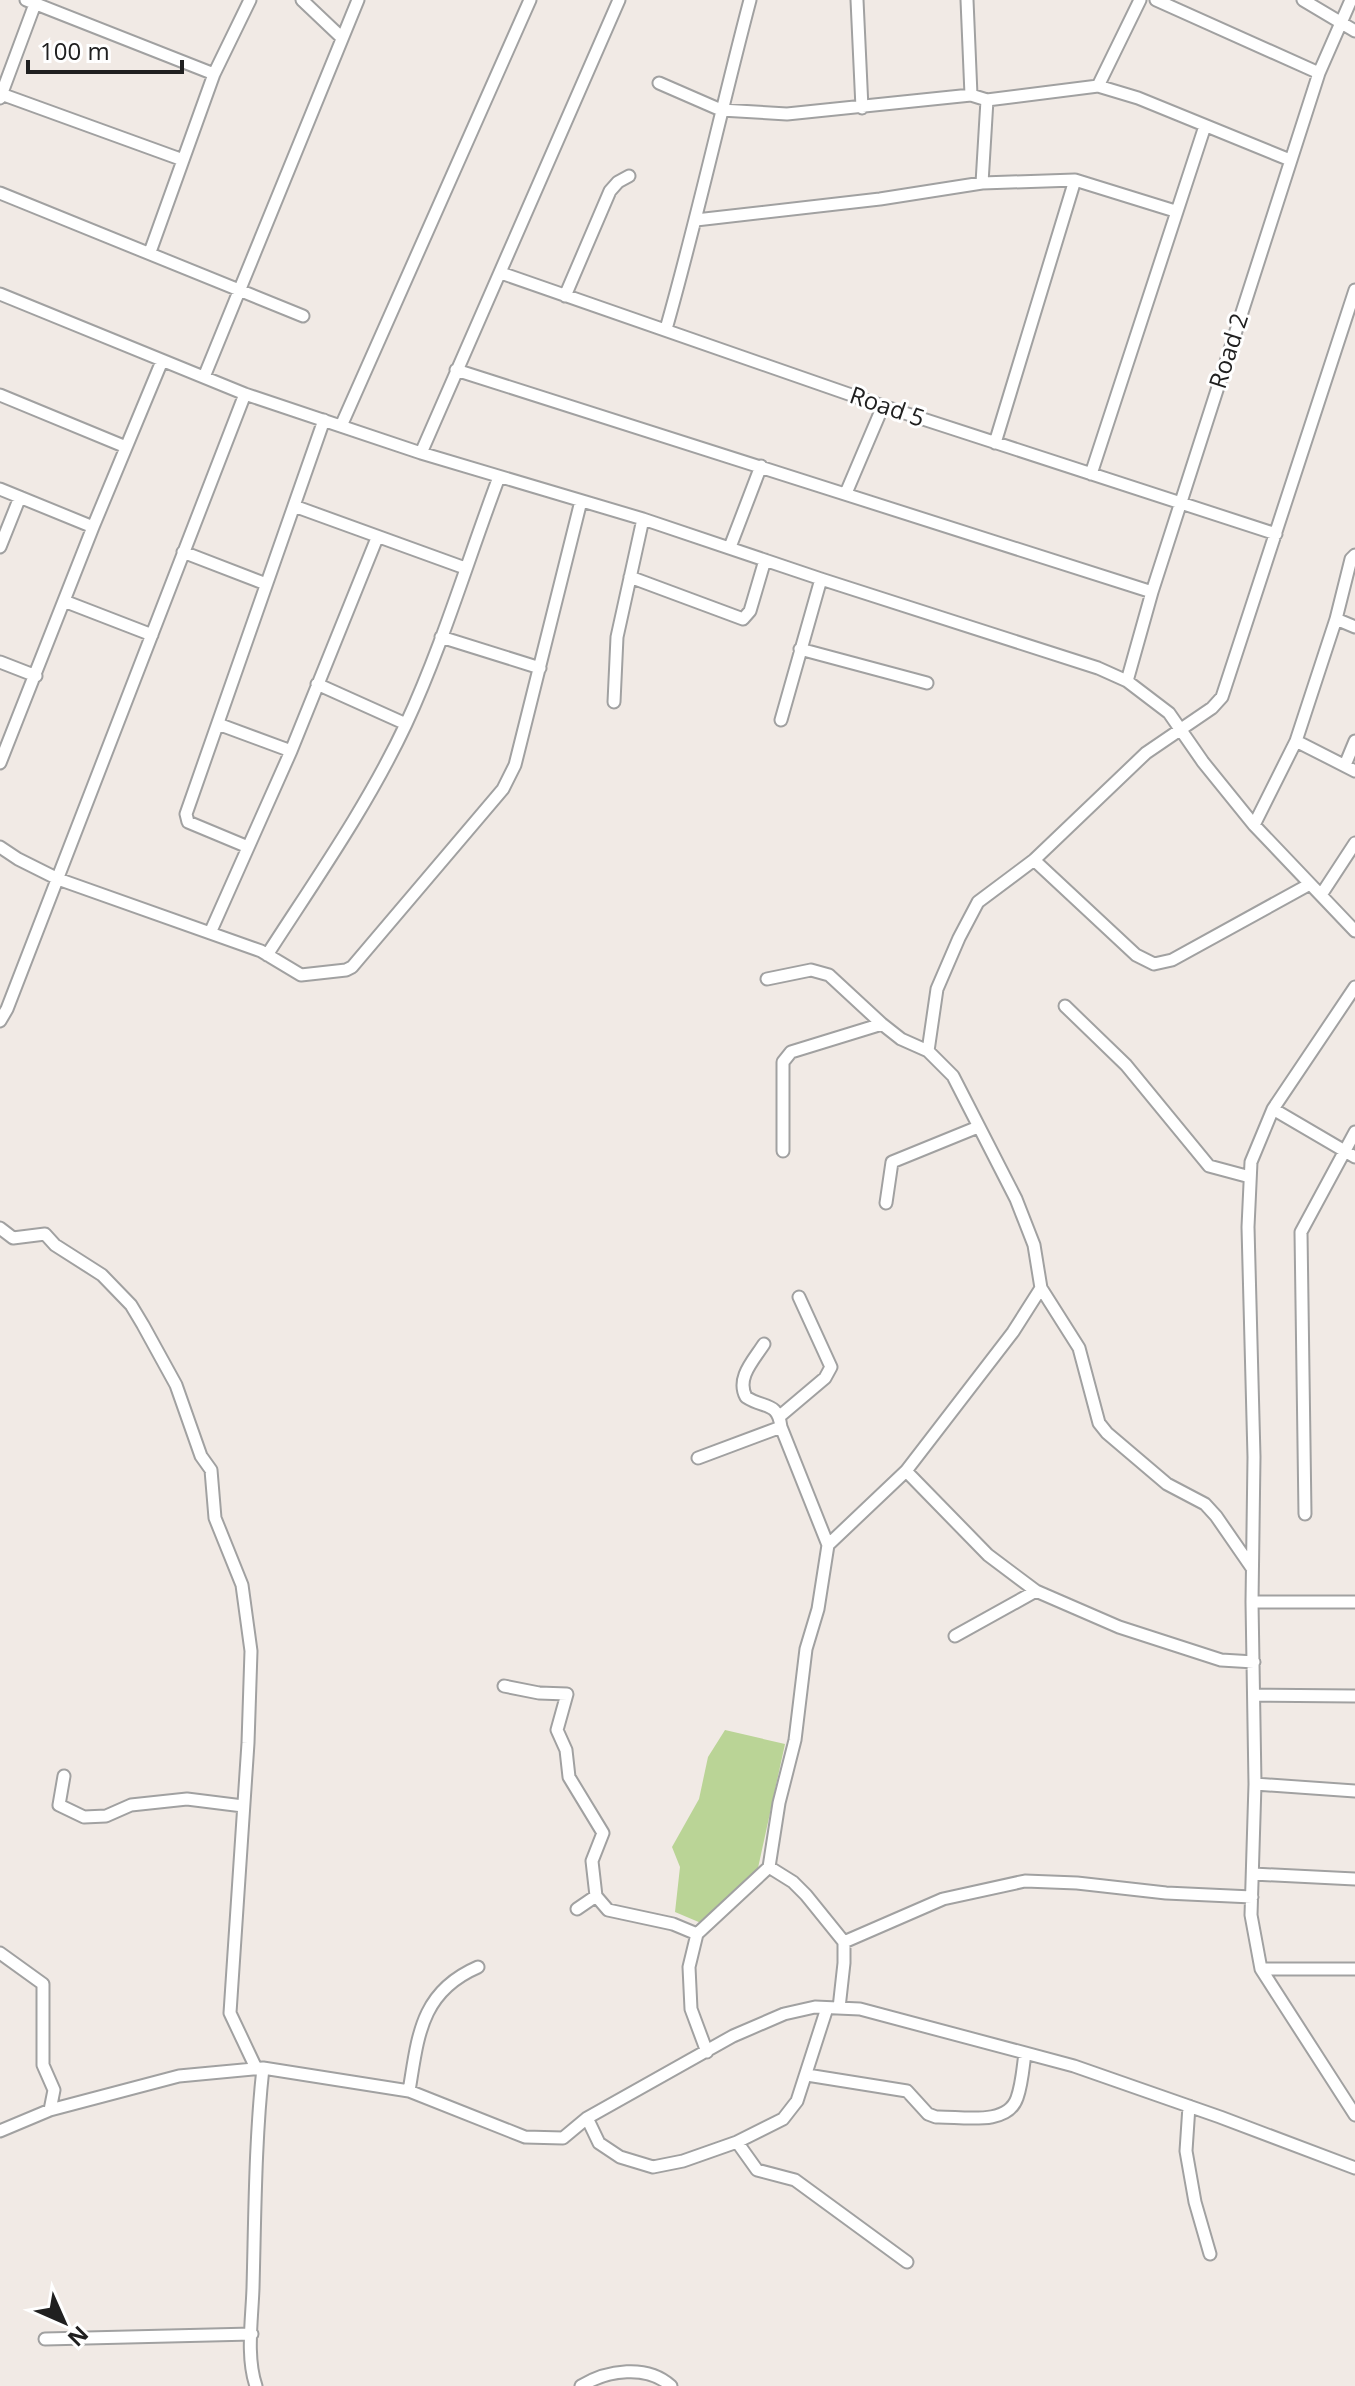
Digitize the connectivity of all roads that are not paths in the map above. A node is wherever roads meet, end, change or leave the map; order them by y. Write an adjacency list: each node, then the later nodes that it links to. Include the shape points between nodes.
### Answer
1 (250, 0): 18 (street)
2 (302, 0): 16 (street)
3 (358, 0): 16 (street)
4 (530, 0): 50 (street)
5 (619, 0): 36 (street)
6 (750, 0): 25 (street)
7 (857, 0): 24 (street)
8 (967, 0): 21 (street)
9 (1140, 0): 20 (street)
10 (1156, 0): 17 (street)
11 (1303, 0): 14 (street)
12 (1351, 0): 14 (street, Road 2)
13 (31, 2): 18 (street); 22 (street)
14 (1340, 23): 15 (street); 17 (street, Road 2)
15 (1355, 31)
16 (341, 37): 37 (street)
17 (1319, 73): 28 (street, Road 2)
18 (214, 74): 27 (street)
19 (659, 83): 25 (street)
20 (1098, 86): 23 (street); 26 (street)
21 (971, 95): 23 (street); 24 (street)
22 (1, 96): 27 (street)
23 (987, 100): 31 (street)
24 (862, 108): 25 (street, via 787,114)
25 (721, 110): 34 (street)
26 (1205, 126): 28 (street); 33 (street)
27 (183, 160): 35 (street)
28 (1290, 160): 61 (street, Road 2)
29 (629, 176): 40 (street, via 610,191)
30 (1075, 180): 31 (street); 33 (street); 51 (street)
31 (982, 183): 34 (street)
32 (0, 193): 35 (street)
33 (1175, 211): 55 (street)
34 (696, 220): 42 (street)
35 (150, 252): 37 (street)
36 (501, 273): 40 (street, Road 5); 44 (street)
37 (238, 289): 41 (street); 45 (street)
38 (1355, 290): 65 (street)
39 (0, 294): 43 (street)
40 (565, 296): 42 (street, Road 5)
41 (303, 316)
42 (666, 329): 48 (street, Road 5)
43 (162, 361): 45 (street); 52 (street)
44 (456, 370): 53 (street); 54 (street)
45 (204, 377): 46 (street)
46 (245, 394): 49 (street); 69 (street)
47 (0, 395): 52 (street)
48 (883, 406): 51 (street, Road 5); 58 (street)
49 (324, 420): 50 (street); 62 (street)
50 (341, 426): 53 (street)
51 (995, 443): 55 (street, Road 5)
52 (126, 447): 64 (street)
53 (421, 453): 56 (street)
54 (761, 466): 58 (street); 68 (street)
55 (1091, 474): 61 (street, Road 5)
56 (499, 477): 60 (street); 72 (street)
57 (0, 489): 59 (street)
58 (846, 493): 76 (street)
59 (20, 497): 64 (street); 67 (street)
60 (581, 501): 63 (street); 84 (street)
61 (1180, 503): 65 (street, Road 5); 76 (street, Road 2)
62 (294, 506): 66 (street); 75 (street)
63 (643, 519): 68 (street); 73 (street)
64 (93, 527): 77 (street)
65 (1276, 534): 93 (street, via 1222,697)
66 (377, 538): 72 (street); 88 (street)
67 (0, 547)
68 (730, 547): 71 (street)
69 (183, 552): 75 (street); 80 (street)
70 (1355, 555): 78 (street)
71 (765, 560): 73 (street, via 743,619); 74 (street)
72 (465, 568): 81 (street)
73 (630, 577): 89 (street, via 617,637)
74 (821, 579): 82 (street); 86 (street)
75 (266, 584): 91 (street)
76 (1152, 592): 86 (street, Road 2)
77 (64, 601): 80 (street); 85 (street)
78 (1336, 619): 79 (street); 94 (street)
79 (1355, 627)
80 (152, 635): 104 (street)
81 (441, 637): 84 (street); 92 (street)
82 (800, 649): 87 (street); 90 (street)
83 (0, 662): 85 (street)
84 (540, 668): 109 (street, via 515,765 503,789 356,962 346,970 301,975)
85 (36, 676): 97 (street)
86 (1127, 681): 93 (street, via 1169,713)
87 (927, 683)
88 (317, 684): 92 (street); 96 (street)
89 (614, 702)
90 (781, 720)
91 (218, 724): 96 (street); 102 (street, via 186,818)
92 (406, 724): 109 (street, via 359,812)
93 (1180, 730): 99 (street); 103 (street, via 1146,753)
94 (1296, 741): 98 (street); 99 (street)
95 (1355, 741): 98 (street)
96 (291, 751): 102 (street)
97 (0, 763)
98 (1350, 768)
99 (1254, 825): 105 (street)
100 (1355, 843): 106 (street)
101 (0, 847): 104 (street)
102 (248, 847): 108 (street)
103 (1034, 860): 105 (street, via 1136,955 1154,964 1172,960); 115 (street, via 978,902 937,989)
104 (58, 879): 108 (street); 113 (street)
105 (1310, 884): 106 (street)
106 (1321, 895): 107 (street)
107 (1355, 931)
108 (210, 933): 109 (street)
109 (267, 955)
110 (767, 979): 114 (street, via 821,971)
111 (1355, 987): 116 (street)
112 (1065, 1006): 121 (street, via 1126,1065 1209,1166)
113 (0, 1021)
114 (882, 1024): 115 (street); 119 (street, via 785,1057)
115 (928, 1051): 117 (street, via 953,1076)
116 (1273, 1109): 120 (street); 121 (street)
117 (978, 1127): 122 (street, via 892,1162); 124 (street, via 1034,1245)
118 (1355, 1132): 120 (street)
119 (783, 1151)
120 (1350, 1154): 130 (street, via 1301,1232)
121 (1250, 1177): 132 (street)
122 (886, 1203)
123 (0, 1228): 144 (street, via 13,1238 45,1234 102,1275 131,1305 181,1395 201,1456 211,1470 215,1518 248,1614 251,1666)
124 (1041, 1288): 129 (street); 132 (street, via 1079,1348 1099,1423 1167,1484 1205,1504)
125 (799, 1297): 127 (street, via 831,1367)
126 (764, 1344): 127 (street, via 741,1388 746,1397 776,1408)
127 (780, 1421): 128 (street); 131 (street)
128 (698, 1458)
129 (906, 1471): 131 (street); 133 (street, via 988,1555)
130 (1305, 1514)
131 (828, 1545): 145 (street)
132 (1252, 1569): 134 (street)
133 (1036, 1591): 136 (street); 137 (street, via 1192,1651)
134 (1252, 1602): 135 (street); 137 (street)
135 (1355, 1602)
136 (955, 1636)
137 (1254, 1662): 139 (street)
138 (504, 1686): 148 (street, via 567,1694 557,1730 569,1777 603,1833 592,1861)
139 (1255, 1695): 140 (street); 142 (street)
140 (1355, 1696)
141 (64, 1776): 144 (street, via 59,1805 84,1817 187,1799)
142 (1255, 1784): 143 (street); 146 (street)
143 (1355, 1791)
144 (243, 1806): 160 (street, via 230,2013)
145 (769, 1867): 151 (street); 152 (street, via 799,1888)
146 (1253, 1874): 147 (street); 149 (street)
147 (1355, 1879)
148 (596, 1896): 150 (street); 151 (street, via 608,1910)
149 (1252, 1897): 152 (street, via 1025,1881 943,1899); 155 (street)
150 (577, 1909)
151 (697, 1934): 158 (street, via 689,1967 691,2009)
152 (844, 1942): 157 (street)
153 (0, 1953): 164 (street, via 43,1984 43,2065 54,2090)
154 (478, 1967): 162 (street, via 436,1996 422,2022)
155 (1261, 1969): 156 (street); 165 (street)
156 (1355, 1969)
157 (833, 2008): 158 (street, via 784,2014); 159 (street, via 860,2009); 161 (street)
158 (707, 2052): 166 (street)
159 (1025, 2053): 161 (street, via 1016,2099 1009,2111 995,2117 936,2117 907,2091); 163 (street)
160 (260, 2068): 162 (street); 164 (street, via 179,2076); 172 (street)
161 (807, 2075): 168 (street, via 783,2119)
162 (409, 2091): 166 (street, via 525,2137 563,2138)
163 (1189, 2106): 169 (street); 170 (street, via 1186,2151)
164 (50, 2110): 167 (street)
165 (1355, 2115)
166 (587, 2118): 168 (street, via 599,2143 620,2157 653,2167)
167 (0, 2131)
168 (737, 2142): 171 (street, via 757,2170 795,2180)
169 (1355, 2168)
170 (1210, 2254)
171 (907, 2262)
172 (252, 2334): 173 (street); 174 (street)
173 (45, 2339)
174 (256, 2386)
175 (581, 2386): 176 (street, via 597,2376 630,2371 662,2377)
176 (671, 2386)

